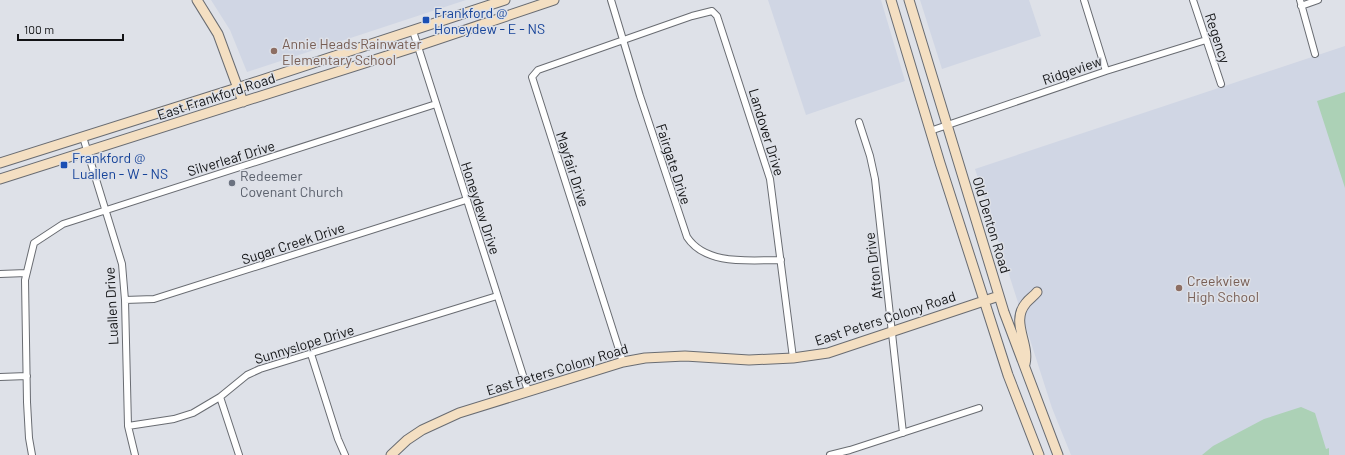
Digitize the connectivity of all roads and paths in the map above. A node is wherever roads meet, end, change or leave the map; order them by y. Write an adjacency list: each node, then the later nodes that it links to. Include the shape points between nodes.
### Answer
1 (196, 0): 20 (main road, via 218,34)
2 (505, 0): 11 (main road, East Frankford Road)
3 (554, 0): 16 (main road, East Frankford Road)
4 (611, 0): 14 (street, Fairgate Drive)
5 (891, 0): 13 (main road)
6 (909, 0): 12 (main road, Old Denton Road)
7 (1084, 0): 18 (street)
8 (1193, 0): 15 (street, Regency)
9 (1318, 0): 10 (street)
10 (1300, 3): 17 (street)
11 (413, 31): 16 (street, Honeydew Drive); 20 (main road, East Frankford Road)
12 (919, 31): 13 (main road); 24 (main road, Old Denton Road)
13 (902, 37): 25 (main road)
14 (623, 40): 32 (street, Fairgate Drive, via 683,228 691,243 715,257); 32 (street, Landover Drive, via 692,16 712,11 718,16 769,174); 43 (street, Mayfair Drive, via 538,70 532,77)
15 (1206, 40): 18 (street, Ridgeview); 19 (street, Regency)
16 (418, 46): 21 (main road, East Frankford Road); 22 (street, Honeydew Drive)
17 (1316, 54)
18 (1106, 71): 24 (street, Ridgeview)
19 (1221, 84)
20 (237, 88): 21 (main road); 26 (main road, East Frankford Road)
21 (243, 102): 27 (main road, East Frankford Road)
22 (436, 104): 30 (street, Honeydew Drive); 31 (street, Silverleaf Drive)
23 (859, 122): 40 (street, Afton Drive, via 875,179)
24 (948, 125): 25 (street, Ridgeview); 37 (main road, Old Denton Road)
25 (930, 131): 39 (main road)
26 (83, 137): 27 (street, Luallen Drive); 28 (main road, East Frankford Road)
27 (88, 151): 29 (main road, East Frankford Road); 31 (street, Luallen Drive)
28 (0, 163)
29 (0, 179)
30 (466, 200): 36 (street, Honeydew Drive); 38 (street, Sugar Creek Drive, via 154,299)
31 (106, 209): 33 (street, Silverleaf Drive, via 63,224 34,243); 38 (street, Luallen Drive, via 122,264)
32 (781, 260): 42 (street, Landover Drive)
33 (26, 273): 34 (street); 45 (street, Silverleaf Drive)
34 (0, 274)
35 (1037, 292): 44 (main road, via 1025,304 1020,314 1019,326 1027,357)
36 (497, 296): 41 (street, Sunnyslope Drive); 47 (street, Honeydew Drive)
37 (999, 296): 39 (main road, East Peters Colony Road); 44 (main road, Old Denton Road)
38 (125, 300): 50 (street, Luallen Drive)
39 (984, 301): 40 (main road, East Peters Colony Road); 58 (main road, via 1008,375)
40 (891, 331): 42 (main road, East Peters Colony Road, via 828,353); 51 (street, Afton Drive)
41 (311, 354): 48 (street, Sunnyslope Drive, via 247,375); 55 (street)
42 (793, 358): 43 (main road, East Peters Colony Road, via 749,360 685,356)
43 (623, 362): 47 (main road, East Peters Colony Road)
44 (1024, 366): 59 (main road, Old Denton Road)
45 (27, 376): 46 (street); 52 (street, Silverleaf Drive)
46 (0, 377)
47 (528, 392): 56 (main road, East Peters Colony Road, via 432,424 407,440)
48 (220, 397): 50 (street, Sunnyslope Drive, via 193,413 174,419); 54 (street)
49 (979, 408): 51 (street)
50 (128, 426): 53 (street, Luallen Drive)
51 (903, 433): 57 (street)
52 (32, 455)
53 (135, 455)
54 (239, 455)
55 (345, 455)
56 (391, 455)
57 (830, 455)
58 (1039, 455)
59 (1058, 455)

